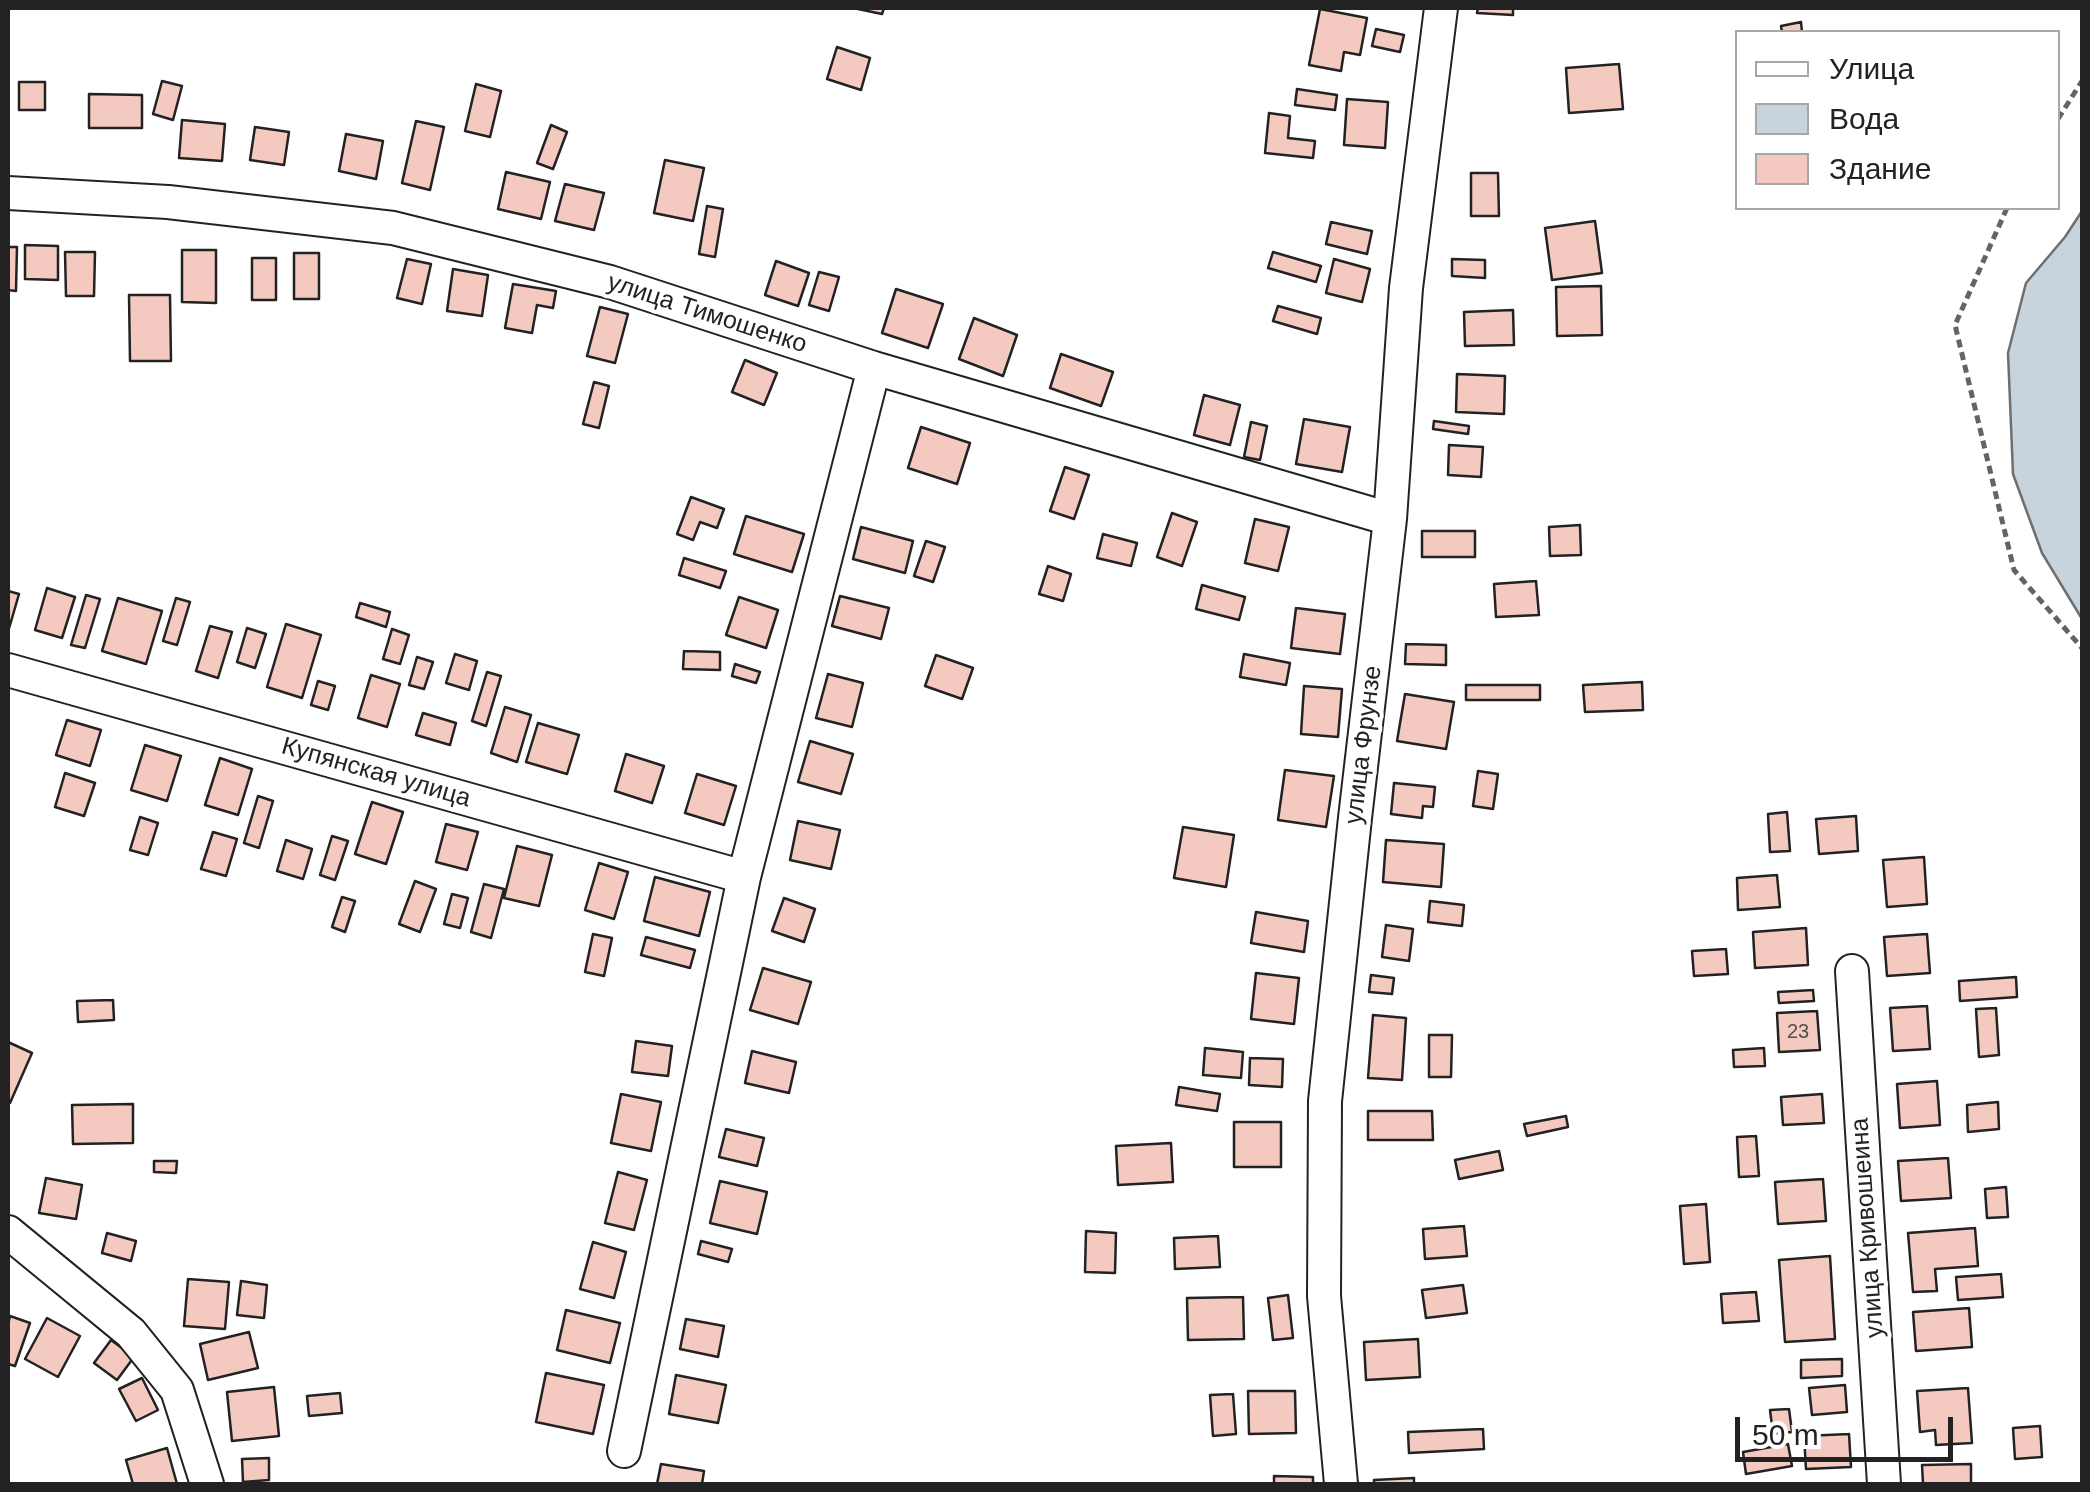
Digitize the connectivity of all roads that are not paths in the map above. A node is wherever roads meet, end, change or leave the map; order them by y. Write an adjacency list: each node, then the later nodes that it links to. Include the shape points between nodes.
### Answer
1 (1440, 8): 4 (street, улица Фрунзе, via 1406,288)
2 (8, 194): 3 (street, улица Тимошенко, via 168,202 394,228 610,282)
3 (874, 368): 4 (street, улица Тимошенко); 6 (street)
4 (1390, 520): 11 (street, улица Фрунзе, via 1325,1102 1324,1296)
5 (8, 670): 6 (street, Купянская улица)
6 (744, 877): 9 (street)
7 (1852, 971): 12 (street, улица Кривошеина)
8 (8, 1232): 10 (street, via 131,1333 154,1361 176,1390)
9 (624, 1451)
10 (207, 1484)
11 (1342, 1484)
12 (1884, 1484)

